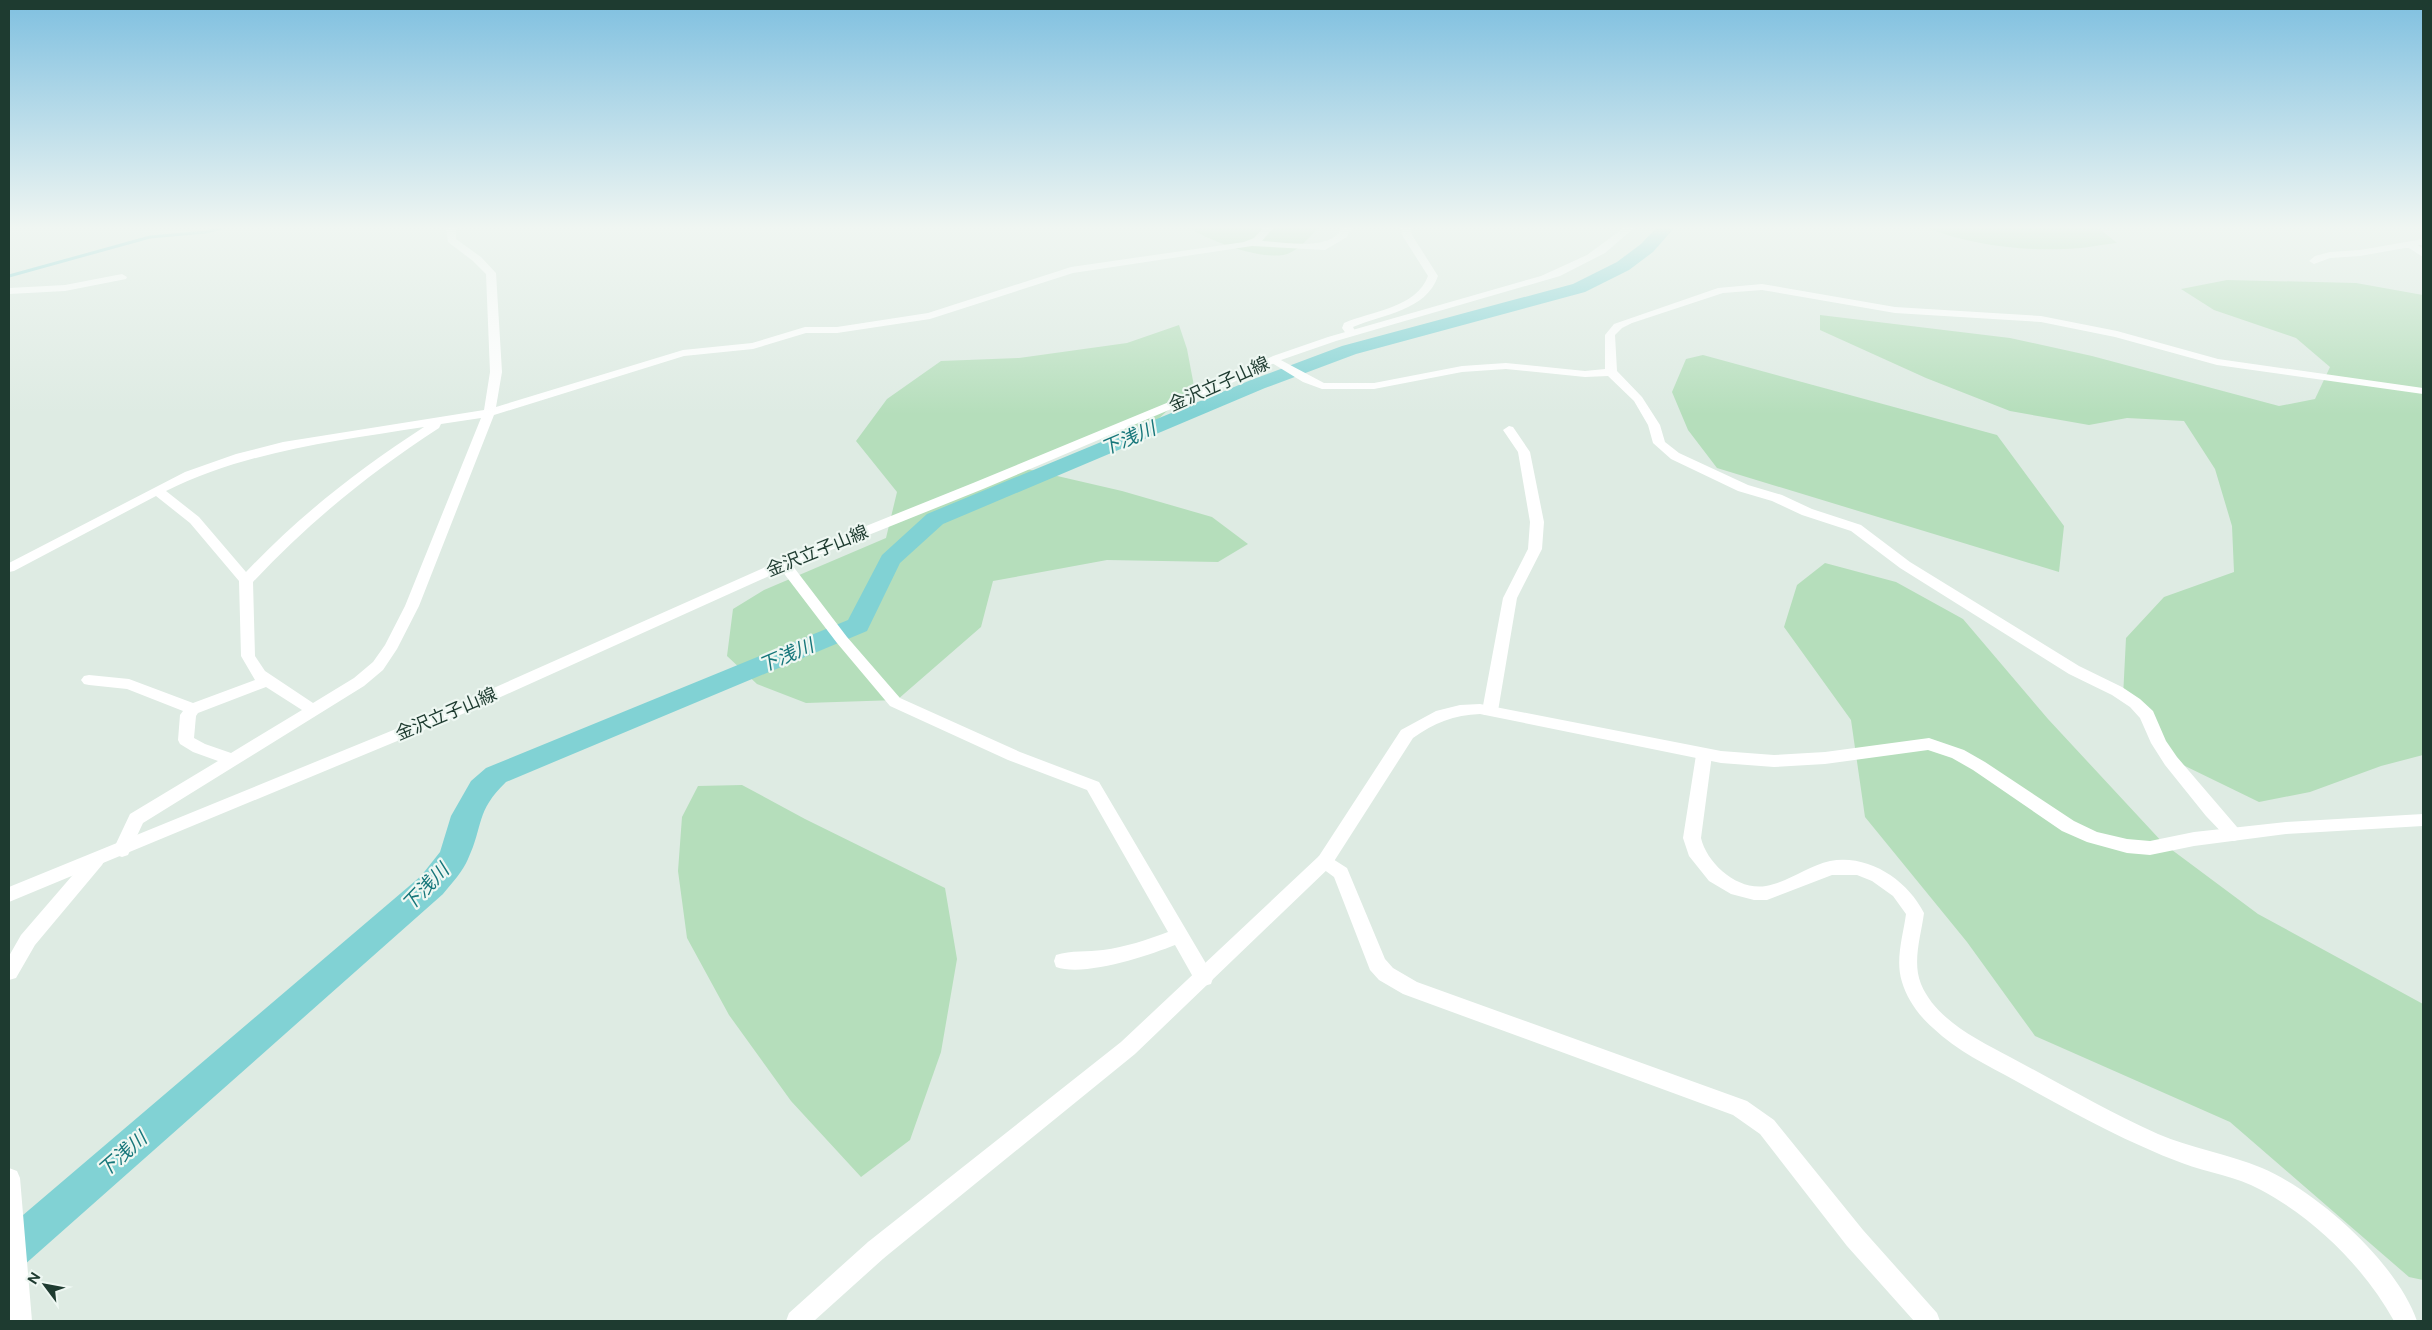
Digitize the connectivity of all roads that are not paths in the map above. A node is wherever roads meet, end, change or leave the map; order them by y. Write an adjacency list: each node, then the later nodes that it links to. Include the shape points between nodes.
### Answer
1 (45, 289): 8 (street)
2 (492, 289): 13 (street, via 496,372)
3 (1013, 289): 13 (street, via 930,316 837,330 805,330 753,346 683,353)
4 (1426, 289): 9 (street, via 1418,298 1348,325)
5 (1507, 289): 9 (street, 金沢立子山線)
6 (1732, 289): 11 (street, via 1618,326 1609,339)
7 (1766, 289): 12 (street, via 1895,310 2041,319 2117,334 2217,362)
8 (9, 291)
9 (1351, 334): 10 (street, 金沢立子山線)
10 (1273, 360): 11 (street, via 1322,386 1374,386 1462,369 1506,366 1585,374); 17 (street, 金沢立子山線, via 978,486)
11 (1611, 372): 28 (street, via 1638,399 1654,425 1659,443 1675,456 1743,488 1856,528 1911,569 2074,670 2135,702 2147,715 2171,762)
12 (2423, 391)
13 (489, 413): 14 (street); 23 (street, via 412,606 392,646 378,666 359,682)
14 (441, 421): 16 (street, via 283,446 219,464); 19 (street, via 354,480)
15 (1509, 430): 24 (street, via 1524,452 1537,522 1536,540 1535,549 1510,598)
16 (157, 491): 18 (street); 19 (street, via 198,523)
17 (784, 564): 29 (street, 金沢立子山線, via 467,706); 33 (street, via 895,702 1014,756 1093,786)
18 (9, 568)
19 (246, 581): 21 (street, via 248,656 259,675)
20 (89, 680): 22 (street, via 129,684)
21 (267, 680): 22 (street); 23 (street)
22 (193, 709): 26 (street, via 188,715 186,740)
23 (313, 710): 26 (street)
24 (1490, 711): 25 (street); 31 (street, via 1459,709 1424,721 1407,734)
25 (1704, 755): 28 (street, via 1774,761 1816,759 1929,744 1958,754 2037,808 2093,837 2150,848); 41 (street, via 1692,838 1695,851 1715,876 1738,889 1760,893 1831,868 1858,868 1878,876 1899,891 1915,914 1907,957 1912,985 1926,1006 1958,1038 2109,1121 2172,1150 2267,1181 2291,1195 2348,1243 2385,1287)
26 (233, 760): 29 (street, via 136,819)
27 (2423, 820): 28 (street)
28 (2234, 834)
29 (122, 850): 30 (street, 金沢立子山線)
30 (96, 860): 32 (street, 金沢立子山線); 35 (street, via 28,940)
31 (1325, 860): 36 (street); 40 (street, via 1341,873 1377,964 1386,974 1410,988 1740,1108 1767,1127 1855,1238)
32 (9, 895)
33 (1180, 936): 34 (street, via 1136,952); 36 (street)
34 (1063, 961)
35 (9, 972)
36 (1204, 978): 39 (street, via 1128,1048 876,1250)
37 (9, 1178): 38 (street)
38 (21, 1321)
39 (797, 1321)
40 (1929, 1321)
41 (2406, 1321)

